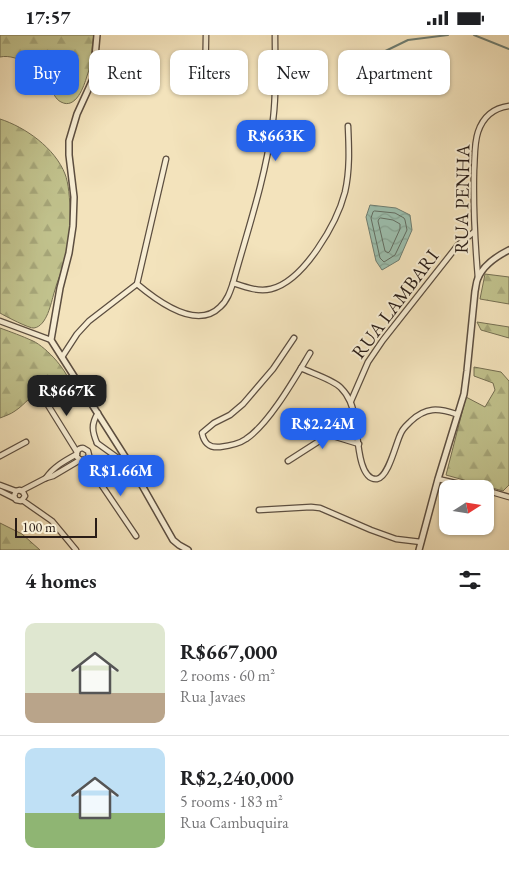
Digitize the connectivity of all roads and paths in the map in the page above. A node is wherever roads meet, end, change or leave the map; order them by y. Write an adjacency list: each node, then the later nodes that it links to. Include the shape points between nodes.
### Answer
1 (98, 35): 15 (street, via 94,79 77,114 69,141 74,197 72,226)
2 (206, 35): 4 (street)
3 (275, 35): 11 (street, via 273,126 264,173)
4 (206, 50)
5 (509, 106): 8 (street, RUA PENHA, via 498,108 487,116 478,131)
6 (348, 126): 11 (street, via 349,160 345,191 337,217 305,266 286,284 264,290)
7 (166, 159): 12 (street)
8 (474, 232): 10 (street, RUA PENHA); 19 (street, RUA LAMBARI, via 458,245 383,340 368,362)
9 (509, 250): 10 (street, via 483,269)
10 (478, 278): 22 (street, via 464,394)
11 (233, 283): 12 (street, via 219,309 195,315 180,313 166,306)
12 (137, 284): 17 (street, via 89,321)
13 (0, 321): 15 (street)
14 (294, 338): 18 (street, via 243,404 202,433 204,441 211,447 218,447 245,440 258,429)
15 (51, 340): 17 (street)
16 (310, 353): 18 (street)
17 (62, 357): 21 (street)
18 (301, 368): 19 (street, via 336,384)
19 (351, 401): 25 (street)
20 (46, 402): 26 (street)
21 (98, 413): 24 (street, via 93,423); 29 (street)
22 (456, 414): 25 (street, via 437,409 416,416 402,430 388,469 378,479 365,473); 30 (street)
23 (26, 442): 27 (street)
24 (95, 444): 26 (street); 29 (street)
25 (359, 444): 28 (street, via 326,436)
26 (82, 454): 33 (street, via 53,476); 41 (street)
27 (0, 456)
28 (288, 461)
29 (131, 466): 44 (street, via 173,540)
30 (438, 479): 31 (street); 42 (street)
31 (442, 480)
32 (0, 485): 35 (street)
33 (34, 485): 35 (street); 38 (street)
34 (0, 491): 39 (street)
35 (19, 491): 38 (street); 39 (street)
36 (494, 493): 37 (street)
37 (509, 497)
38 (24, 498): 39 (street); 43 (street, via 52,521)
39 (15, 499)
40 (259, 510): 42 (street, via 320,508 371,531)
41 (136, 536)
42 (421, 542): 45 (street)
43 (76, 550)
44 (188, 550)
45 (419, 550)

